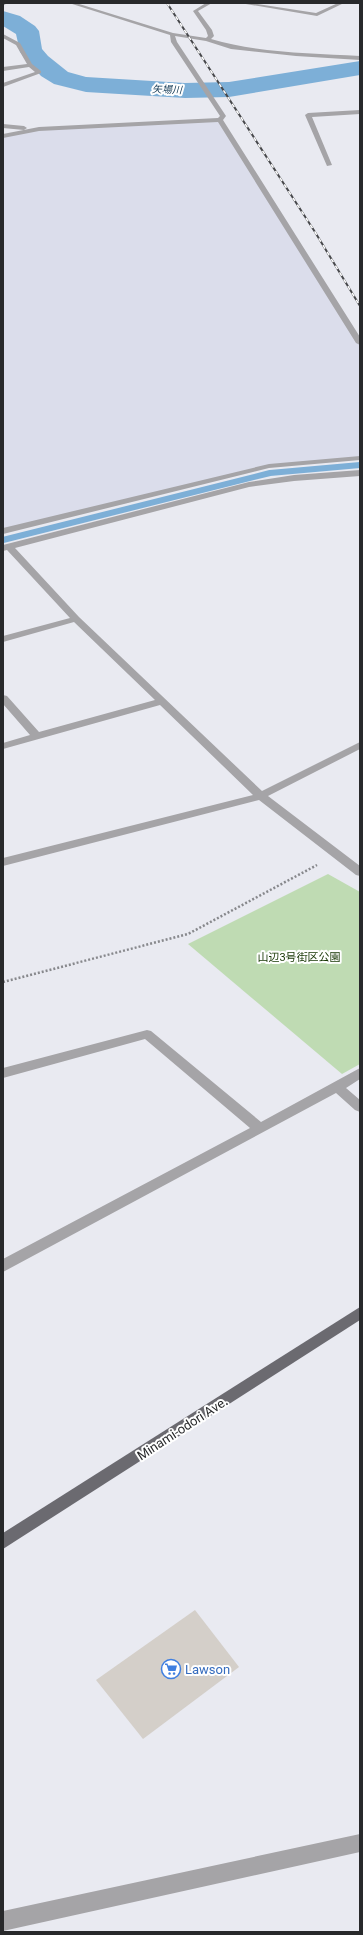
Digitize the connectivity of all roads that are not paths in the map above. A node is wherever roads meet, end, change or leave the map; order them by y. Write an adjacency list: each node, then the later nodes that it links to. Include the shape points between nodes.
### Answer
1 (71, 3): 5 (street)
2 (210, 3): 7 (street, via 195,11 209,30 211,36)
3 (242, 3): 4 (street, via 317,15)
4 (342, 3)
5 (172, 34): 7 (street); 15 (street, via 174,42 223,116)
6 (3, 36): 8 (street)
7 (207, 40): 10 (street, via 259,51)
8 (16, 43): 9 (street); 11 (street)
9 (3, 44)
10 (360, 58)
11 (30, 65): 12 (street); 13 (street, via 40,72)
12 (3, 68)
13 (3, 85)
14 (360, 112): 19 (street, via 308,115)
15 (220, 120): 17 (street); 20 (street)
16 (3, 126): 17 (street)
17 (39, 130): 18 (street)
18 (3, 136)
19 (329, 165)
20 (360, 343)
21 (360, 458): 23 (street, via 269,466)
22 (360, 473): 24 (street, via 294,478 249,485)
23 (3, 531)
24 (6, 547): 25 (street)
25 (76, 619): 26 (street); 28 (street)
26 (3, 639)
27 (3, 698): 29 (street)
28 (161, 701): 29 (street); 32 (street)
29 (37, 736): 31 (street)
30 (360, 745): 32 (street)
31 (3, 746)
32 (261, 796): 33 (street); 34 (street)
33 (3, 862)
34 (360, 872)
35 (3, 1073): 39 (street, via 147,1034)
36 (360, 1073): 37 (street)
37 (337, 1087): 38 (street); 39 (street)
38 (360, 1107)
39 (259, 1128): 40 (street)
40 (3, 1266)
41 (360, 1313): 42 (main road, Minami-odori Ave.)
42 (3, 1542)
43 (360, 1843): 44 (street)
44 (3, 1921)

